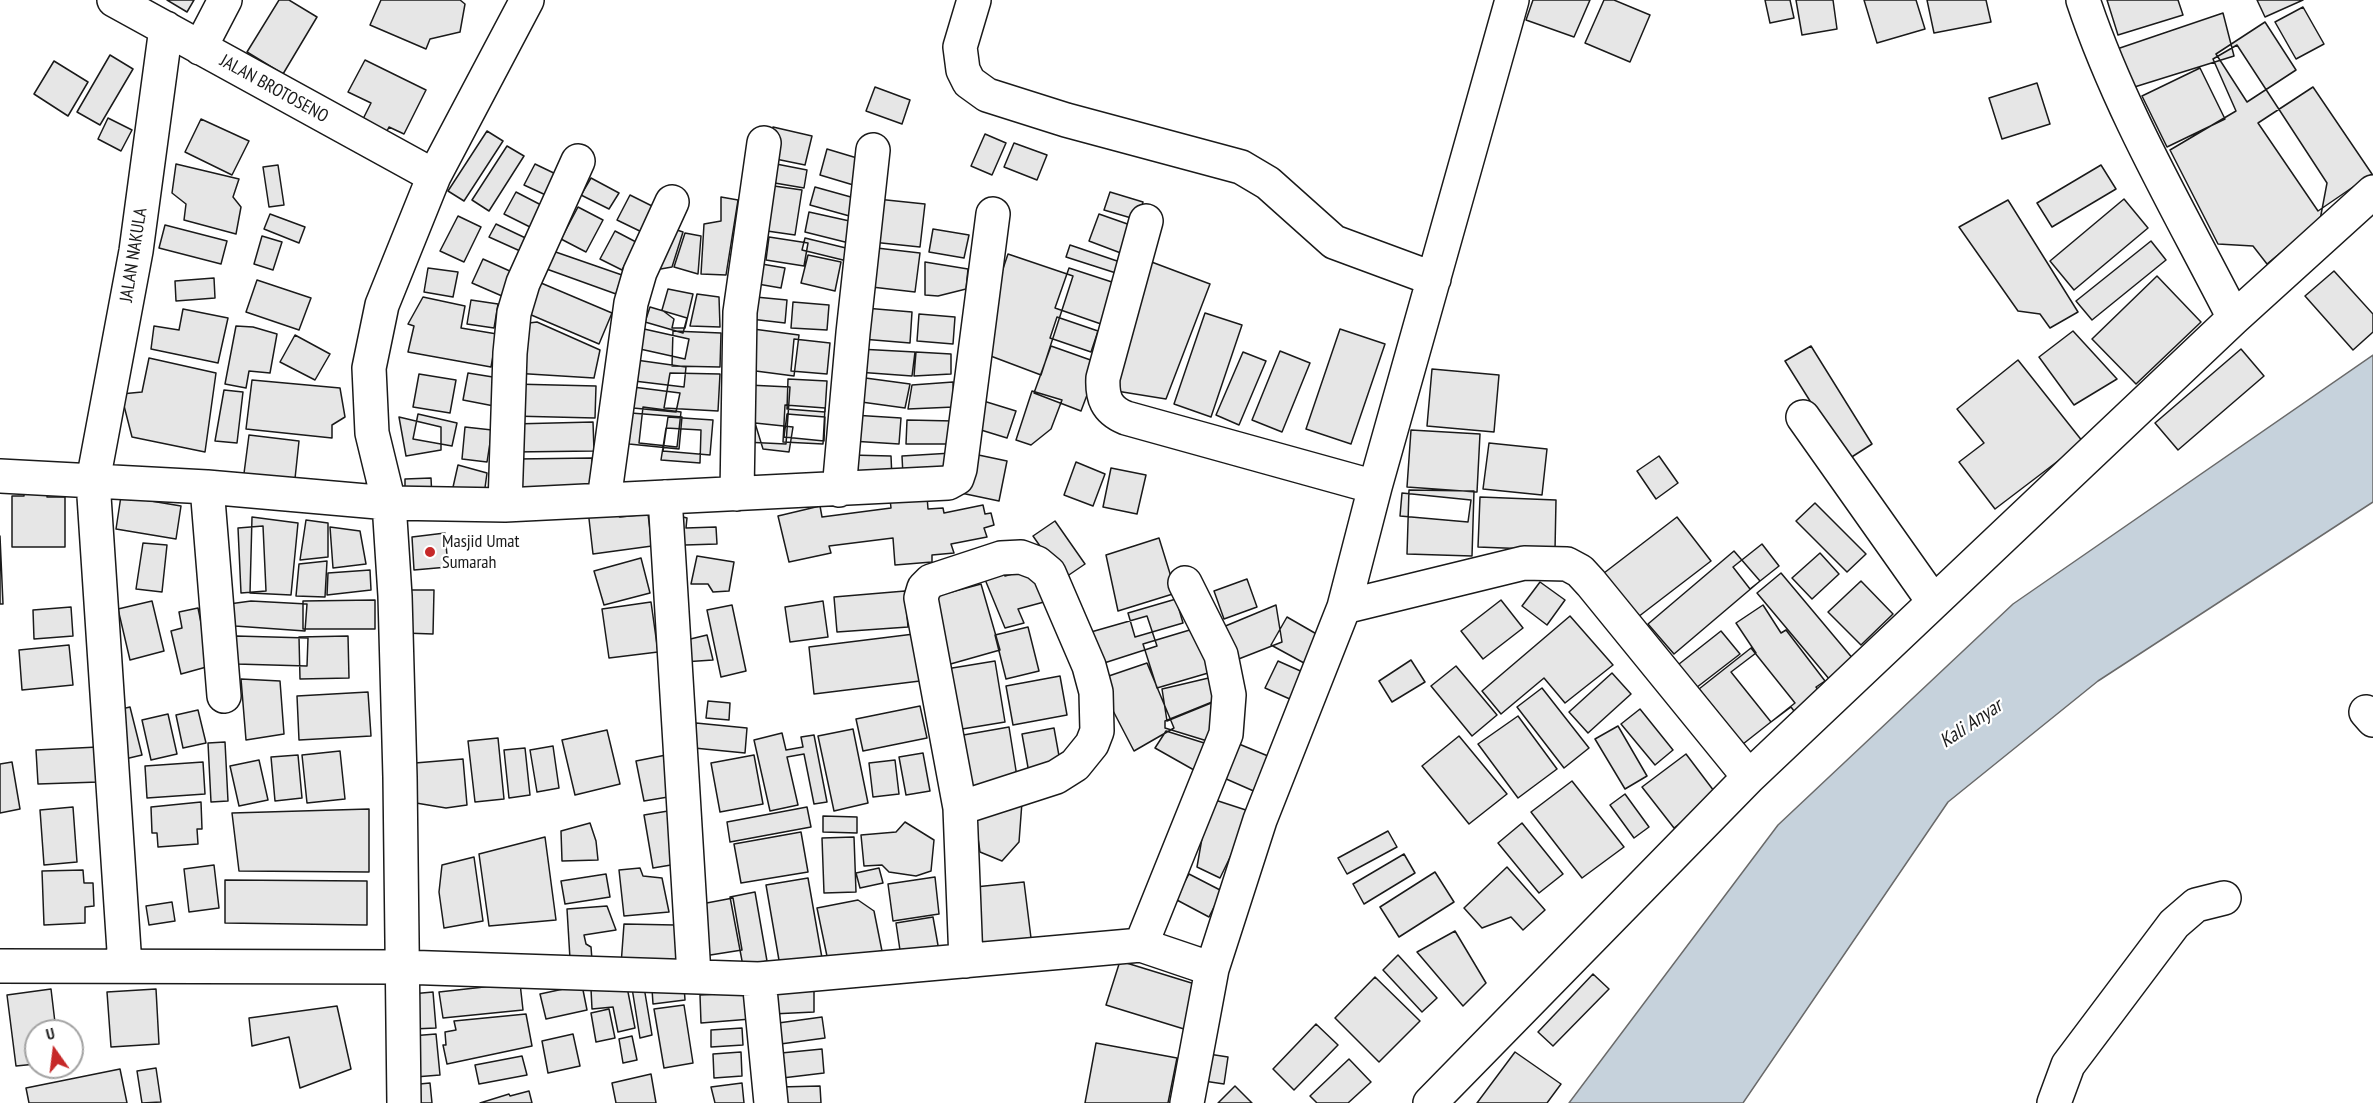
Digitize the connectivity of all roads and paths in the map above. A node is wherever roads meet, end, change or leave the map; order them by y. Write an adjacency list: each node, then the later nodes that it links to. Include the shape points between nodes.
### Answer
1 (114, 0): 7 (street, JALAN BROTOSENO)
2 (225, 0): 8 (street)
3 (527, 0): 12 (street)
4 (974, 0): 17 (street, via 960,47 963,70 969,82 987,95 1241,167 1268,183 1334,242)
5 (1512, 0): 17 (street)
6 (2083, 0): 18 (street, via 2141,138)
7 (166, 28): 8 (street, JALAN BROTOSENO); 21 (street, JALAN NAKULA, via 136,251)
8 (200, 48): 12 (street, JALAN BROTOSENO)
9 (764, 143): 25 (street, via 740,312)
10 (873, 150): 24 (street)
11 (578, 161): 29 (street, via 523,283 514,313)
12 (434, 176): 28 (street, via 382,305 369,368 372,433)
13 (2373, 192): 18 (street)
14 (672, 202): 27 (street, via 640,272 631,303)
15 (993, 214): 24 (street, via 957,478 948,483)
16 (1146, 221): 23 (street, via 1103,378 1104,402 1126,417)
17 (1434, 279): 23 (street)
18 (2234, 318): 31 (street)
19 (1803, 417): 31 (street)
20 (0, 476): 21 (street)
21 (93, 481): 22 (street); 40 (street, JALAN NAKULA)
22 (207, 487): 28 (street); 33 (street)
23 (1375, 487): 32 (street)
24 (839, 490): 25 (street)
25 (737, 494): 26 (street)
26 (666, 497): 27 (street); 43 (street)
27 (604, 500): 29 (street)
28 (389, 503): 29 (street); 41 (street, via 400,777)
29 (505, 505)
30 (1185, 583): 37 (street, via 1221,656 1229,695 1226,734)
31 (1933, 601): 34 (street)
32 (1344, 607): 34 (street, via 1524,562 1567,564 1591,583); 42 (street, via 1260,820)
33 (224, 696)
34 (1749, 777): 48 (street)
35 (960, 808): 35 (street, via 922,608 924,588 943,576 1001,558 1021,557 1049,573 1057,591 1089,666 1096,692 1097,731 1075,765 1056,777); 38 (street)
36 (2224, 898): 49 (street, via 2196,905 2174,924 2068,1065)
37 (1141, 945): 38 (street); 42 (street)
38 (966, 961): 44 (street)
39 (0, 966): 40 (street)
40 (124, 966): 41 (street)
41 (401, 968): 43 (street); 45 (street)
42 (1212, 969): 47 (street)
43 (694, 975): 44 (street)
44 (759, 979): 46 (street)
45 (404, 1103)
46 (771, 1103)
47 (1187, 1103)
48 (1430, 1103)
49 (2054, 1103)

